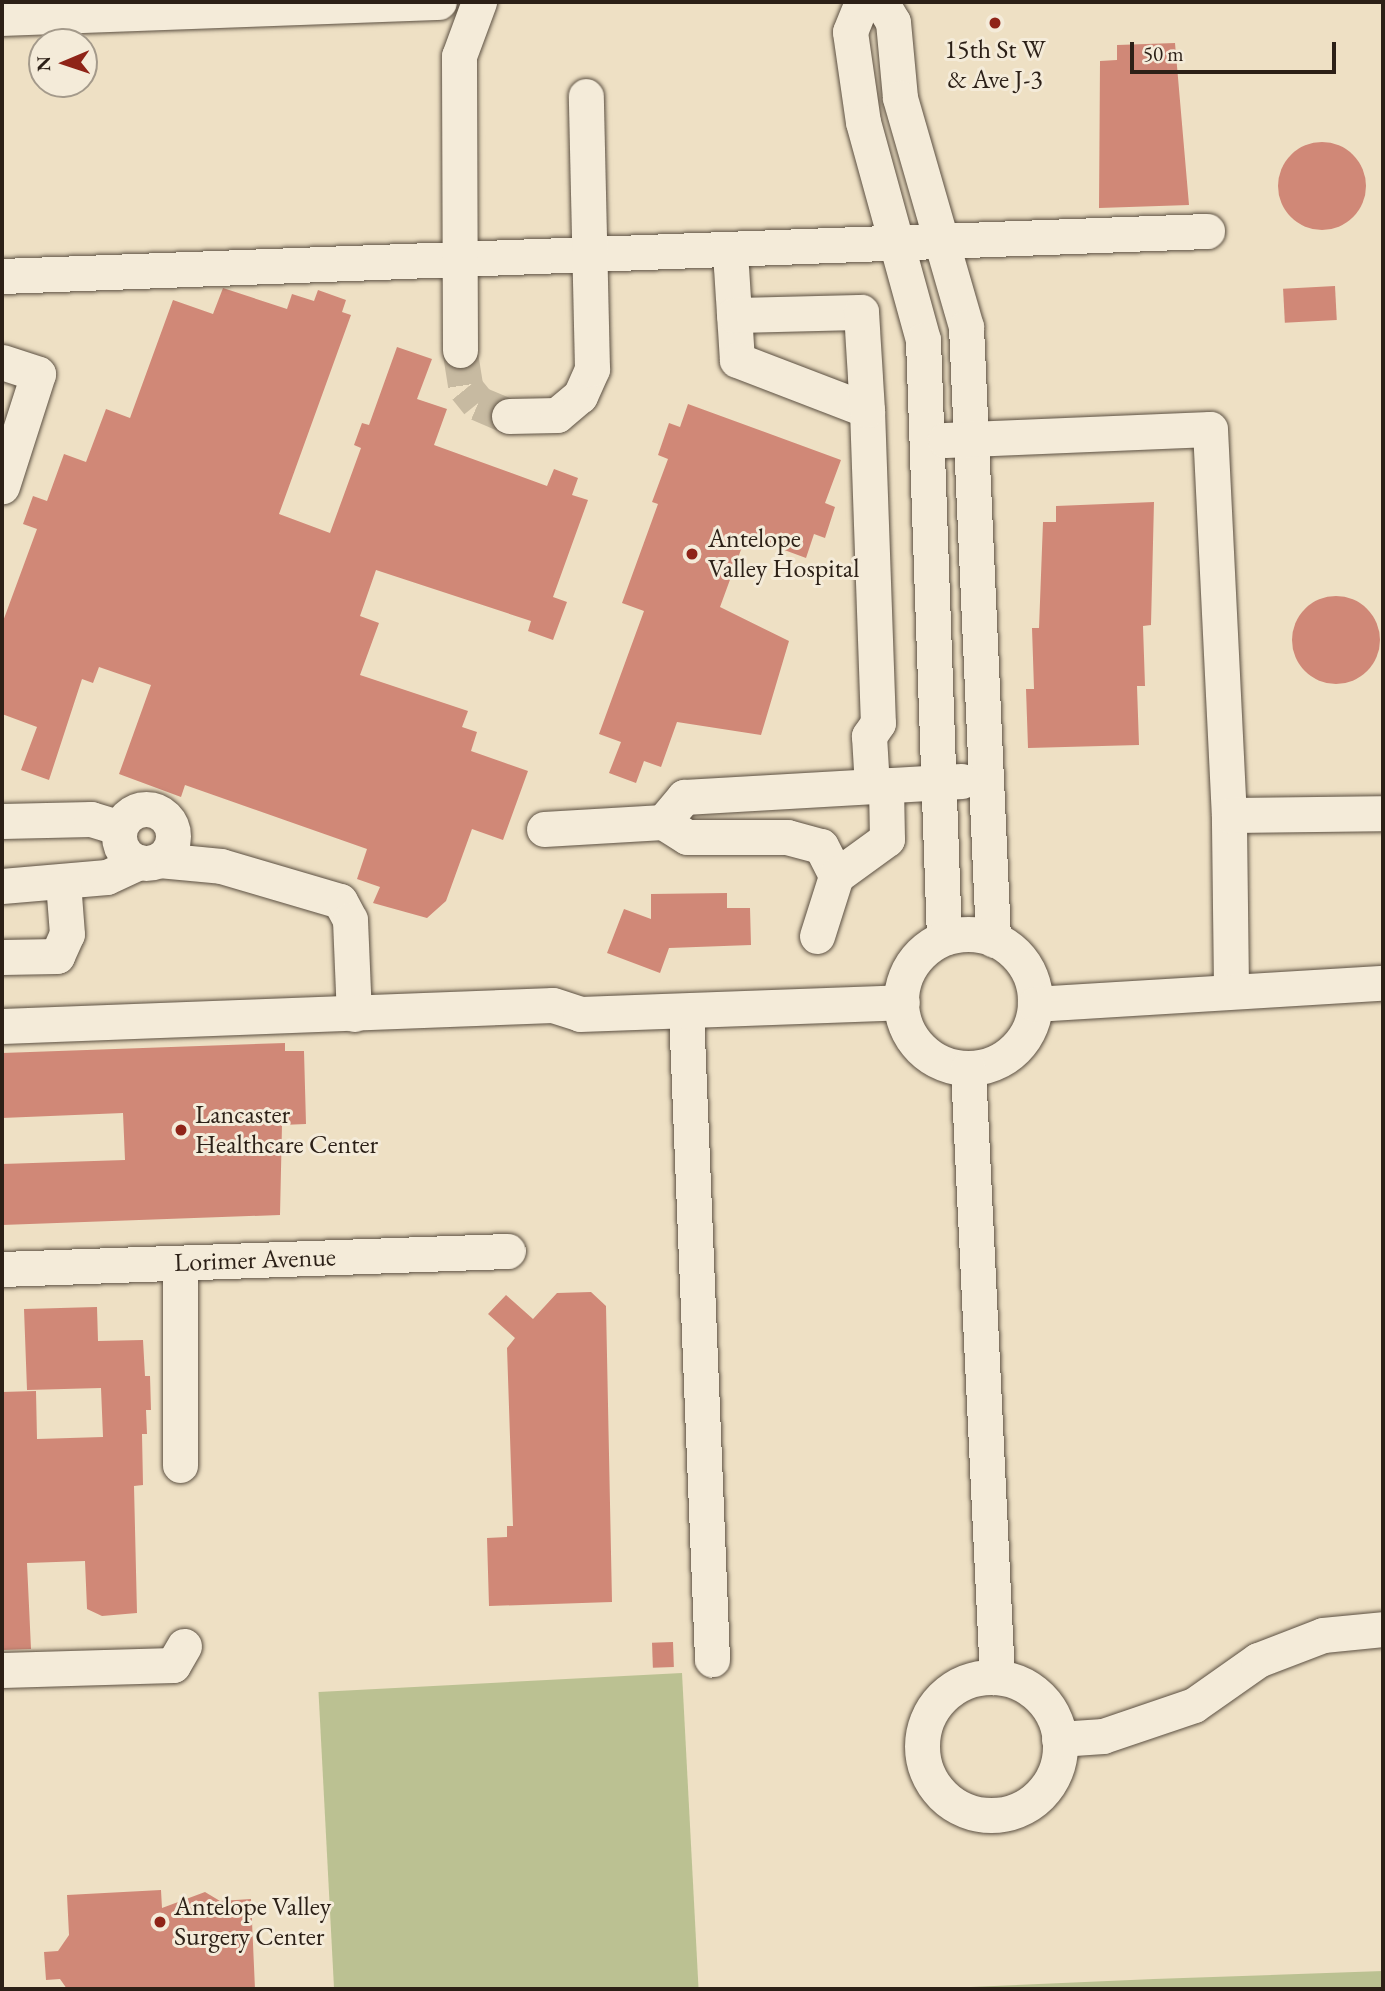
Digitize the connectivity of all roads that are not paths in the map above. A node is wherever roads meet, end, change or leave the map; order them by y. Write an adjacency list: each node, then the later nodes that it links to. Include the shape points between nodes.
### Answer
1 (439, 2): 5 (street)
2 (479, 2): 13 (street, via 459,56)
3 (862, 2): 10 (street, via 850,32 863,122)
4 (881, 2): 9 (street, via 893,23 900,98)
5 (226, 5): 6 (street)
6 (2, 18)
7 (586, 96): 12 (street)
8 (1207, 231): 9 (street)
9 (944, 244): 10 (street); 20 (street, via 966,327)
10 (900, 245): 11 (street); 21 (street, via 923,340)
11 (730, 252): 12 (street); 15 (street)
12 (589, 258): 13 (street); 19 (street, via 592,369 580,396 557,415)
13 (458, 262): 14 (street); 16 (street)
14 (2, 276)
15 (734, 315): 18 (street, via 737,360); 18 (street, via 861,312)
16 (460, 350)
17 (2, 362): 22 (street, via 38,374)
18 (867, 410): 25 (street, via 878,723 869,736)
19 (509, 416)
20 (970, 439): 21 (street); 23 (street); 27 (street, via 1210,429)
21 (926, 441): 24 (street)
22 (2, 486)
23 (982, 780): 24 (street); 38 (street)
24 (939, 782): 25 (street); 37 (street)
25 (879, 785): 29 (street, via 684,797); 33 (street, via 887,839)
26 (1383, 813): 27 (street)
27 (1229, 815): 41 (street)
28 (2, 821): 30 (street, via 91,819)
29 (663, 822): 31 (street); 33 (street, via 687,837 787,837 821,846)
30 (120, 828): 32 (street, via 125,853); 32 (street, via 138,810 163,815 173,838)
31 (544, 829)
32 (149, 861): 34 (street, via 107,877); 45 (street, via 221,866 340,901 350,920)
33 (836, 876): 36 (street)
34 (64, 882): 35 (street); 39 (street, via 67,934 57,956)
35 (2, 886)
36 (817, 936)
37 (944, 938): 38 (street); 42 (street, via 911,966)
38 (993, 939): 43 (street, via 1028,972)
39 (2, 957)
40 (1383, 983): 41 (street)
41 (1231, 988): 43 (street)
42 (902, 1002): 44 (street); 47 (street, via 904,1024 922,1050)
43 (1035, 1004): 47 (street, via 1014,1049)
44 (686, 1011): 45 (street, via 580,1014 554,1005); 54 (street)
45 (354, 1014): 46 (street)
46 (2, 1026)
47 (968, 1069): 56 (street)
48 (508, 1251): 49 (street, Lorimer Avenue)
49 (180, 1262): 50 (street, Lorimer Avenue); 51 (street)
50 (2, 1269)
51 (180, 1465)
52 (1383, 1629): 57 (street, via 1323,1635 1258,1660 1194,1705 1103,1736)
53 (184, 1646): 55 (street, via 173,1665)
54 (712, 1659)
55 (2, 1670)
56 (997, 1677): 57 (street, via 1040,1696); 57 (street, via 956,1686 928,1718 922,1752 944,1796 989,1815 1021,1808 1047,1786)
57 (1059, 1739)

